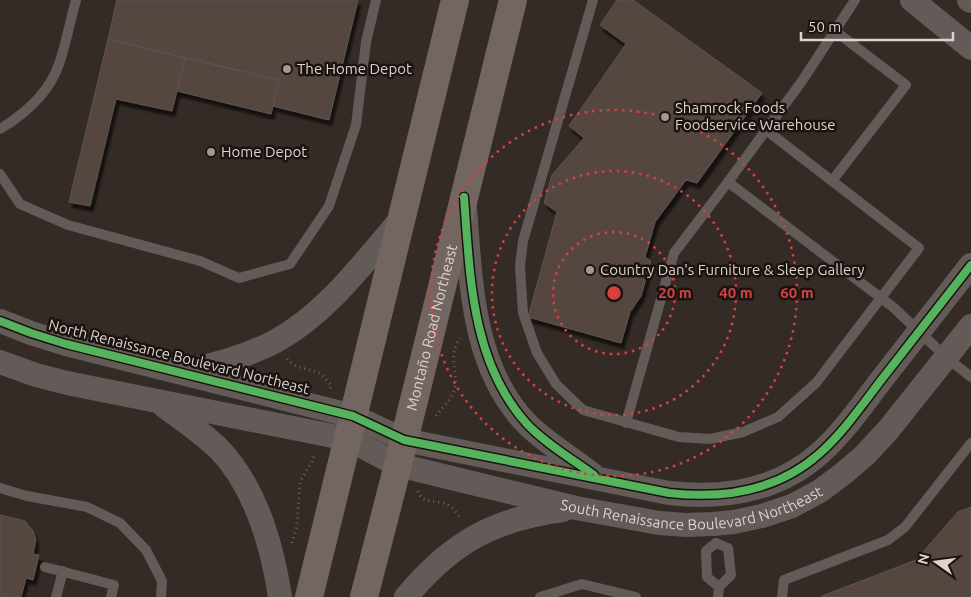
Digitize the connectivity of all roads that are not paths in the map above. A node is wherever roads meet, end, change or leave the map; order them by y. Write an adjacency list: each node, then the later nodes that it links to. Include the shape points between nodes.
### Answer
1 (76, 0): 10 (lane, via 59,66 44,92 21,116)
2 (376, 0): 12 (lane, via 366,42 356,125 329,206 290,264 240,278 200,261 68,225 20,204)
3 (455, 0): 16 (main road)
4 (512, 0): 15 (main road, Montaño Road Northeast)
5 (593, 0): 27 (lane, via 523,241 520,266 523,313 537,353 556,384 583,410)
6 (855, 0): 8 (lane)
7 (912, 0): 9 (street)
8 (835, 31): 11 (lane); 13 (lane, via 906,85)
9 (971, 48)
10 (0, 129)
11 (766, 130): 13 (lane); 14 (lane)
12 (0, 174)
13 (832, 180): 18 (lane, via 919,248)
14 (728, 182): 18 (lane); 27 (lane, via 674,253)
15 (464, 197): 30 (main road, Montaño Road Northeast); 31 (street, via 476,309 484,348 501,388 528,424 544,439)
16 (401, 219): 24 (street, via 354,273 300,326 246,354); 28 (main road)
17 (971, 265): 21 (street, South Renaissance Boulevard Northeast)
18 (881, 298): 21 (lane); 27 (lane, via 816,383 778,417 743,432 710,439 679,437)
19 (0, 321): 24 (street, North Renaissance Boulevard Northeast, via 66,344)
20 (971, 326): 22 (street, South Renaissance Boulevard Northeast)
21 (919, 333): 22 (lane); 31 (street, South Renaissance Boulevard Northeast, via 843,429 818,455 780,479 737,492 692,496)
22 (946, 358): 25 (lane); 34 (street, South Renaissance Boulevard Northeast, via 889,430 865,455 820,491 792,506 734,522)
23 (0, 362): 26 (street, via 67,383)
24 (182, 372): 28 (street, North Renaissance Boulevard Northeast)
25 (971, 377)
26 (158, 402): 28 (street); 41 (street, via 202,434 235,469 263,526)
27 (626, 423)
28 (351, 427): 30 (street, South Renaissance Boulevard Northeast); 42 (main road)
29 (970, 446): 47 (lane, via 905,526 888,540 784,580)
30 (401, 452): 31 (street, South Renaissance Boulevard Northeast); 33 (street, South Renaissance Boulevard Northeast); 43 (main road, Montaño Road Northeast)
31 (598, 478)
32 (0, 488): 40 (lane, via 87,507 120,523 146,550 162,581)
33 (576, 508): 34 (street, South Renaissance Boulevard Northeast, via 686,525); 44 (street, via 508,521 478,535 436,564)
34 (714, 534): 37 (lane, via 706,551 707,577); 37 (lane, via 728,548 731,575)
35 (45, 567): 36 (lane)
36 (63, 571): 38 (lane); 39 (lane, via 114,585)
37 (718, 592)
38 (56, 597)
39 (111, 597)
40 (161, 597)
41 (280, 597)
42 (309, 597)
43 (364, 597)
44 (406, 597)
45 (540, 597): 46 (lane, via 582,584)
46 (636, 597)
47 (782, 597)

